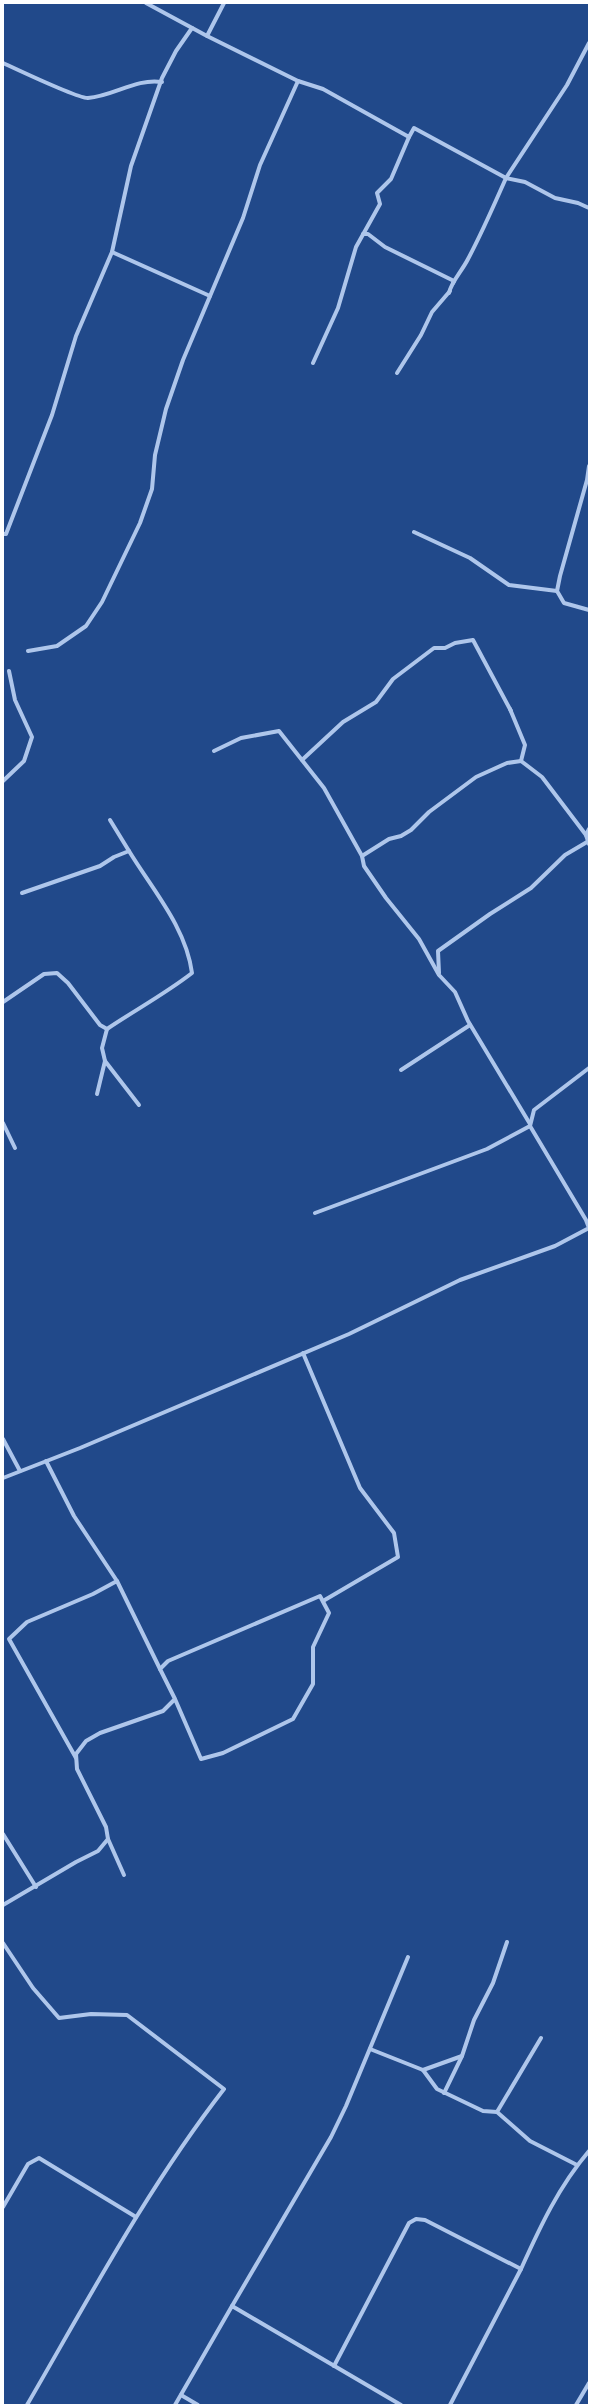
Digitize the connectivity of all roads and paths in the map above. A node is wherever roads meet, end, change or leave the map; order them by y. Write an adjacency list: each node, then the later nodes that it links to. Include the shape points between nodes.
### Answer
1 (146, 3): 3 (street)
2 (224, 3): 4 (street)
3 (192, 28): 4 (street); 8 (street, via 176,51)
4 (207, 36): 7 (street)
5 (589, 43): 10 (street, via 567,85)
6 (3, 63): 8 (street, via 84,98 125,89 142,81)
7 (298, 81): 9 (street, via 323,89); 15 (street, via 260,165 243,218)
8 (162, 82): 13 (street, via 131,166)
9 (409, 136): 10 (street, via 414,128); 12 (street, via 391,179 377,193 380,204)
10 (506, 178): 11 (street, via 525,182 555,198); 14 (street, via 479,238 460,276 451,284)
11 (589, 208)
12 (363, 234): 14 (street, via 368,234 385,247 454,281); 16 (street, via 356,247 338,308)
13 (112, 252): 15 (street); 21 (street, via 76,336 46,430 6,534)
14 (449, 293): 17 (street, via 432,312)
15 (210, 296): 24 (street, via 166,409 155,454 152,489 140,523 102,602 86,626 76,634 57,646)
16 (313, 362)
17 (397, 373)
18 (589, 466): 19 (street)
19 (588, 480): 22 (street)
20 (414, 532): 22 (street, via 470,558 509,585)
21 (3, 534)
22 (557, 591): 23 (street, via 564,603)
23 (589, 610)
24 (28, 651)
25 (9, 671): 31 (street, via 15,700 32,737 24,761)
26 (507, 702): 27 (street); 29 (street, via 473,640 455,643 445,648 434,648 393,679 376,702 343,722); 30 (street, via 525,745)
27 (511, 710)
28 (214, 751): 29 (street, via 241,738 279,732)
29 (302, 760): 37 (street, via 324,788)
30 (521, 761): 34 (street, via 542,777); 37 (street, via 507,763 476,777 429,812 411,830 389,839)
31 (3, 781)
32 (110, 820): 36 (street)
33 (589, 829): 34 (street)
34 (586, 835): 35 (street)
35 (588, 843): 39 (street, via 565,855 531,888 438,951)
36 (129, 851): 38 (street, via 100,866); 42 (street, via 166,906 190,957 192,973 168,993)
37 (362, 856): 39 (street, via 364,866 419,939)
38 (22, 893)
39 (439, 975): 41 (street, via 455,992)
40 (3, 1002): 42 (street, via 44,974 57,973 68,983 100,1025)
41 (470, 1025): 45 (street); 49 (street)
42 (107, 1029): 43 (street, via 102,1048)
43 (105, 1061): 46 (street); 47 (street)
44 (589, 1068): 49 (street, via 534,1110)
45 (401, 1070)
46 (98, 1094)
47 (139, 1105)
48 (3, 1123): 50 (street)
49 (530, 1125): 51 (street, via 487,1149); 52 (street)
50 (15, 1148)
51 (315, 1213)
52 (588, 1222): 53 (street, via 588,1228 555,1246 460,1280)
53 (303, 1354): 55 (street); 59 (street, via 360,1488 394,1533 398,1557)
54 (3, 1440): 56 (street)
55 (46, 1461): 56 (street); 58 (street, via 74,1516)
56 (20, 1471): 57 (street)
57 (3, 1478)
58 (117, 1581): 60 (street); 62 (street, via 27,1622 9,1639)
59 (323, 1601): 60 (street, via 320,1596 168,1661); 61 (street, via 329,1613 312,1647 313,1684 293,1719 223,1754 201,1759)
60 (160, 1669): 61 (street)
61 (175, 1699): 62 (street, via 164,1711 86,1740 76,1754)
62 (77, 1760): 64 (street, via 77,1769 104,1821)
63 (3, 1834): 66 (street)
64 (108, 1839): 65 (street); 66 (street, via 98,1851)
65 (124, 1875)
66 (36, 1887): 67 (street)
67 (3, 1905)
68 (508, 1942): 73 (street)
69 (3, 1943): 80 (street, via 33,1988 59,2018 91,2014 127,2015 224,2089 198,2122)
70 (408, 1957): 72 (street)
71 (541, 2038): 76 (street)
72 (370, 2049): 74 (street); 82 (street, via 331,2137)
73 (462, 2056): 74 (street); 75 (street)
74 (423, 2070): 75 (street, via 437,2089)
75 (444, 2092): 76 (street, via 483,2111)
76 (498, 2112): 78 (street, via 530,2142)
77 (589, 2152): 78 (street)
78 (577, 2165): 81 (street, via 544,2217)
79 (3, 2207): 80 (street, via 28,2164 39,2158)
80 (136, 2217): 86 (street)
81 (521, 2269): 83 (street, via 425,2220 416,2219 409,2223); 90 (street)
82 (232, 2306): 83 (street); 85 (street)
83 (334, 2366): 89 (street)
84 (589, 2383): 91 (street)
85 (181, 2395): 87 (street); 88 (street)
86 (27, 2405)
87 (175, 2405)
88 (198, 2405)
89 (401, 2405)
90 (450, 2405)
91 (576, 2405)

